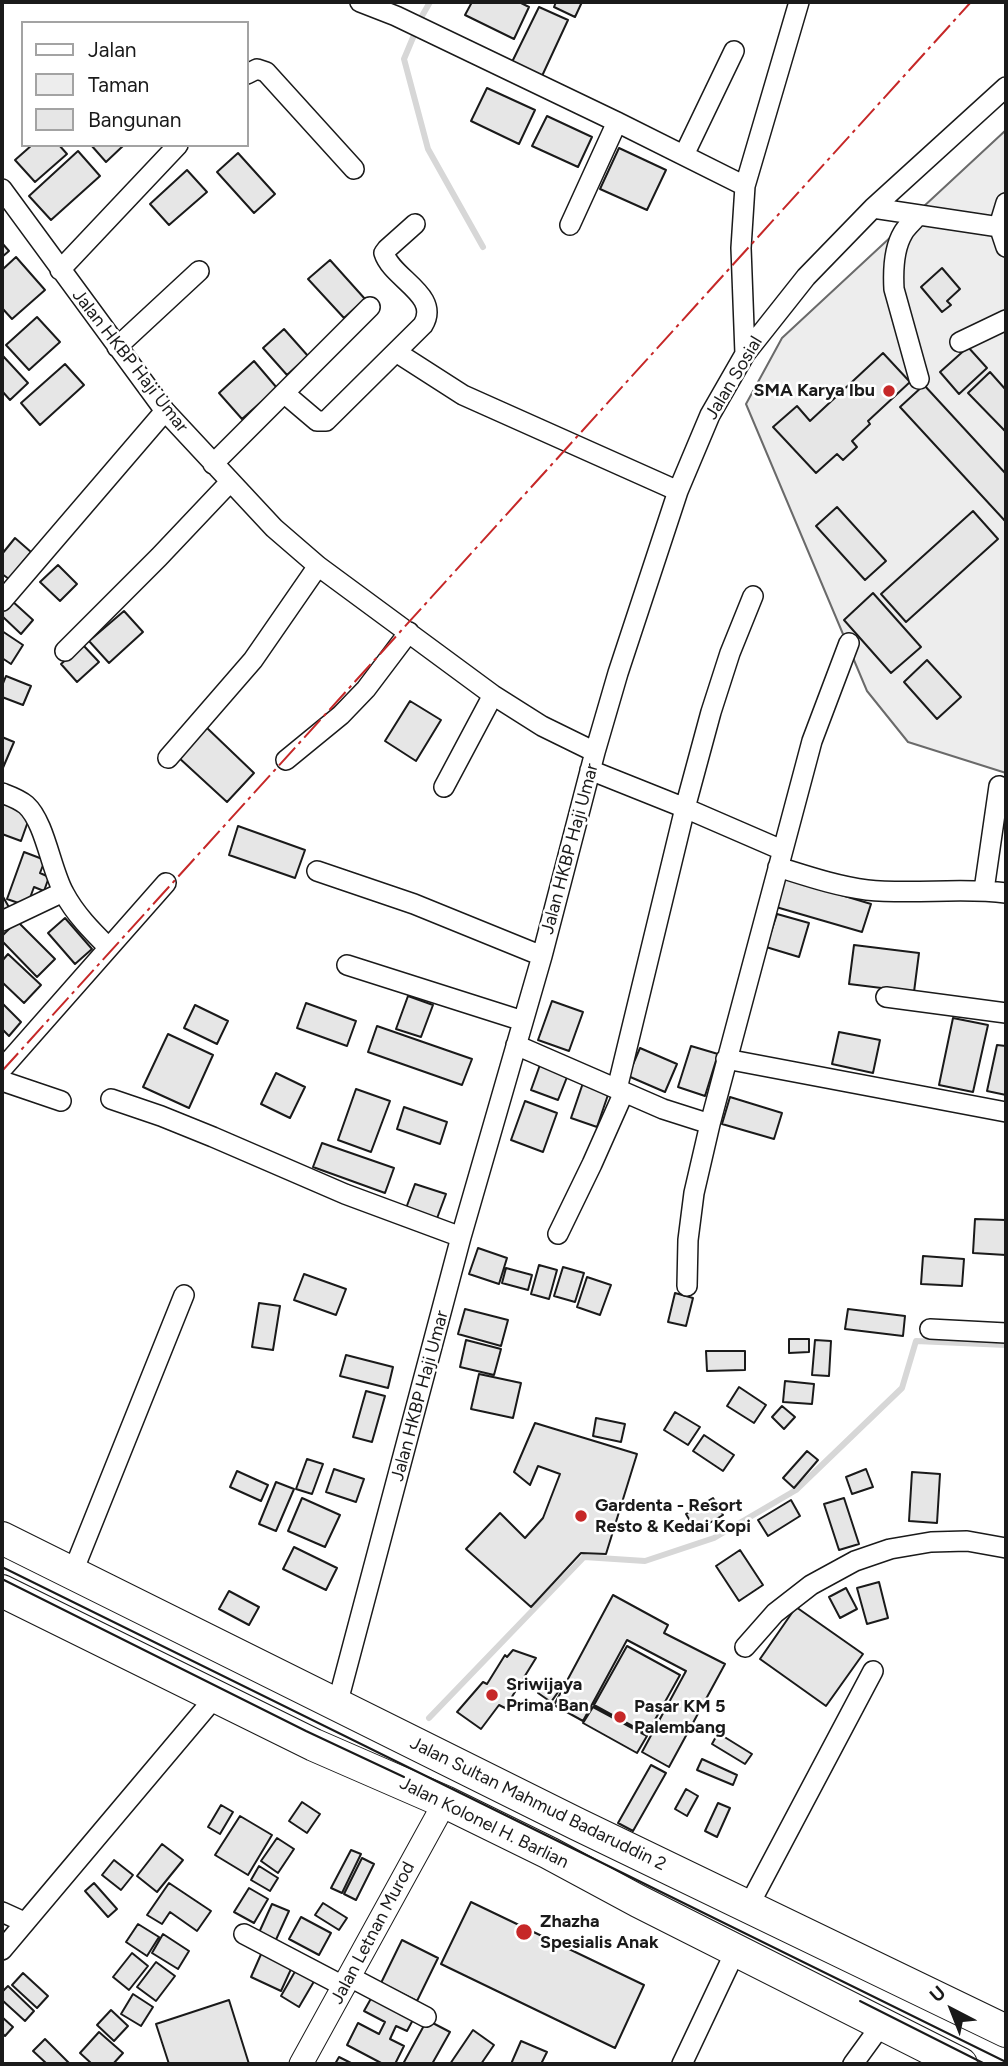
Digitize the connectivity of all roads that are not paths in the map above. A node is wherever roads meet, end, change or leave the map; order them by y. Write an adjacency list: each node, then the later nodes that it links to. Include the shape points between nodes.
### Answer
1 (360, 2): 3 (street)
2 (799, 2): 11 (street)
3 (399, 9): 7 (street)
4 (734, 51): 9 (street)
5 (248, 74): 10 (street, via 257,69 266,72)
6 (1006, 87): 14 (street, Jalan Sosial)
7 (617, 122): 9 (street); 17 (street)
8 (176, 147): 20 (street)
9 (684, 155): 11 (street)
10 (354, 169)
11 (745, 186): 27 (street, via 741,248)
12 (2, 189): 20 (street, Jalan HKBP Haji Umar)
13 (1006, 203): 18 (street)
14 (873, 208): 15 (street); 27 (street, Jalan Sosial, via 806,277)
15 (918, 215): 18 (street); 28 (street, via 897,247 893,276)
16 (415, 224): 26 (street, via 384,256 421,297 428,314 423,326)
17 (570, 225)
18 (1002, 227): 19 (street)
19 (1006, 247)
20 (60, 270): 25 (street, Jalan HKBP Haji Umar)
21 (200, 271): 25 (street)
22 (370, 307): 29 (street)
23 (1006, 320): 24 (street)
24 (960, 342)
25 (117, 347): 30 (street, Jalan HKBP Haji Umar)
26 (396, 352): 29 (street, via 323,422); 33 (street, via 463,395)
27 (745, 354): 33 (street, Jalan Sosial, via 710,415)
28 (919, 379)
29 (284, 393): 31 (street)
30 (165, 411): 31 (street, Jalan HKBP Haji Umar); 36 (street)
31 (214, 464): 32 (street, Jalan HKBP Haji Umar)
32 (230, 482): 34 (street, Jalan HKBP Haji Umar); 39 (street)
33 (678, 491): 43 (street, Jalan Sosial)
34 (318, 566): 37 (street, Jalan HKBP Haji Umar); 41 (street, via 253,660)
35 (753, 596): 47 (street, via 726,665)
36 (2, 601)
37 (409, 632): 40 (street, Jalan HKBP Haji Umar); 42 (street, via 366,689)
38 (849, 643): 48 (street, via 812,740)
39 (65, 651)
40 (493, 695): 43 (street, Jalan HKBP Haji Umar); 45 (street)
41 (167, 758)
42 (286, 760)
43 (593, 761): 47 (street); 56 (street, Jalan HKBP Haji Umar)
44 (999, 786): 51 (street)
45 (444, 787)
46 (2, 793): 52 (street, via 22,802 34,815)
47 (685, 808): 48 (street); 65 (street)
48 (780, 859): 51 (street, via 838,885 867,890); 62 (street)
49 (317, 871): 56 (street)
50 (166, 883): 55 (street)
51 (984, 890): 53 (street)
52 (63, 892): 54 (street); 55 (street)
53 (1006, 893)
54 (2, 921)
55 (108, 947): 63 (street)
56 (542, 956): 60 (street, Jalan HKBP Haji Umar)
57 (347, 965): 60 (street)
58 (886, 997): 59 (street)
59 (1006, 1013)
60 (523, 1021): 61 (street, Jalan HKBP Haji Umar)
61 (516, 1045): 65 (street); 71 (street, Jalan HKBP Haji Umar)
62 (726, 1059): 68 (street); 69 (street)
63 (2, 1069)
64 (2, 1081): 67 (street)
65 (621, 1091): 69 (street); 70 (street)
66 (111, 1099): 71 (street)
67 (61, 1101)
68 (1006, 1112)
69 (709, 1124): 72 (street, via 694,1193)
70 (558, 1234)
71 (461, 1237): 83 (street, Jalan HKBP Haji Umar)
72 (687, 1286)
73 (184, 1295): 78 (street)
74 (930, 1329): 75 (street)
75 (1006, 1334)
76 (2, 1538): 78 (highway)
77 (1006, 1548): 80 (street, via 967,1541 931,1542 855,1561 775,1613)
78 (72, 1573): 83 (highway, Jalan Sultan Mahmud Badaruddin 2)
79 (2, 1591): 82 (highway, Jalan Kolonel H. Barlian)
80 (745, 1647)
81 (873, 1671): 85 (street)
82 (216, 1696): 84 (highway, Jalan Kolonel H. Barlian); 87 (street)
83 (337, 1705): 85 (highway, Jalan Sultan Mahmud Badaruddin 2)
84 (445, 1802): 90 (highway, Jalan Kolonel H. Barlian); 91 (street, Jalan Letnan Murod)
85 (748, 1907): 94 (highway, Jalan Sultan Mahmud Badaruddin 2)
86 (2, 1912): 87 (street)
87 (24, 1922): 89 (street)
88 (244, 1934): 91 (street)
89 (2, 1950)
90 (736, 1950): 93 (highway, Jalan Kolonel H. Barlian); 96 (street)
91 (347, 1982): 92 (street); 95 (street, Jalan Letnan Murod)
92 (426, 2017)
93 (882, 2025): 97 (street); 98 (highway, Jalan Kolonel H. Barlian)
94 (996, 2026): 98 (highway)
95 (301, 2064)
96 (682, 2064)
97 (853, 2064)
98 (962, 2064)

